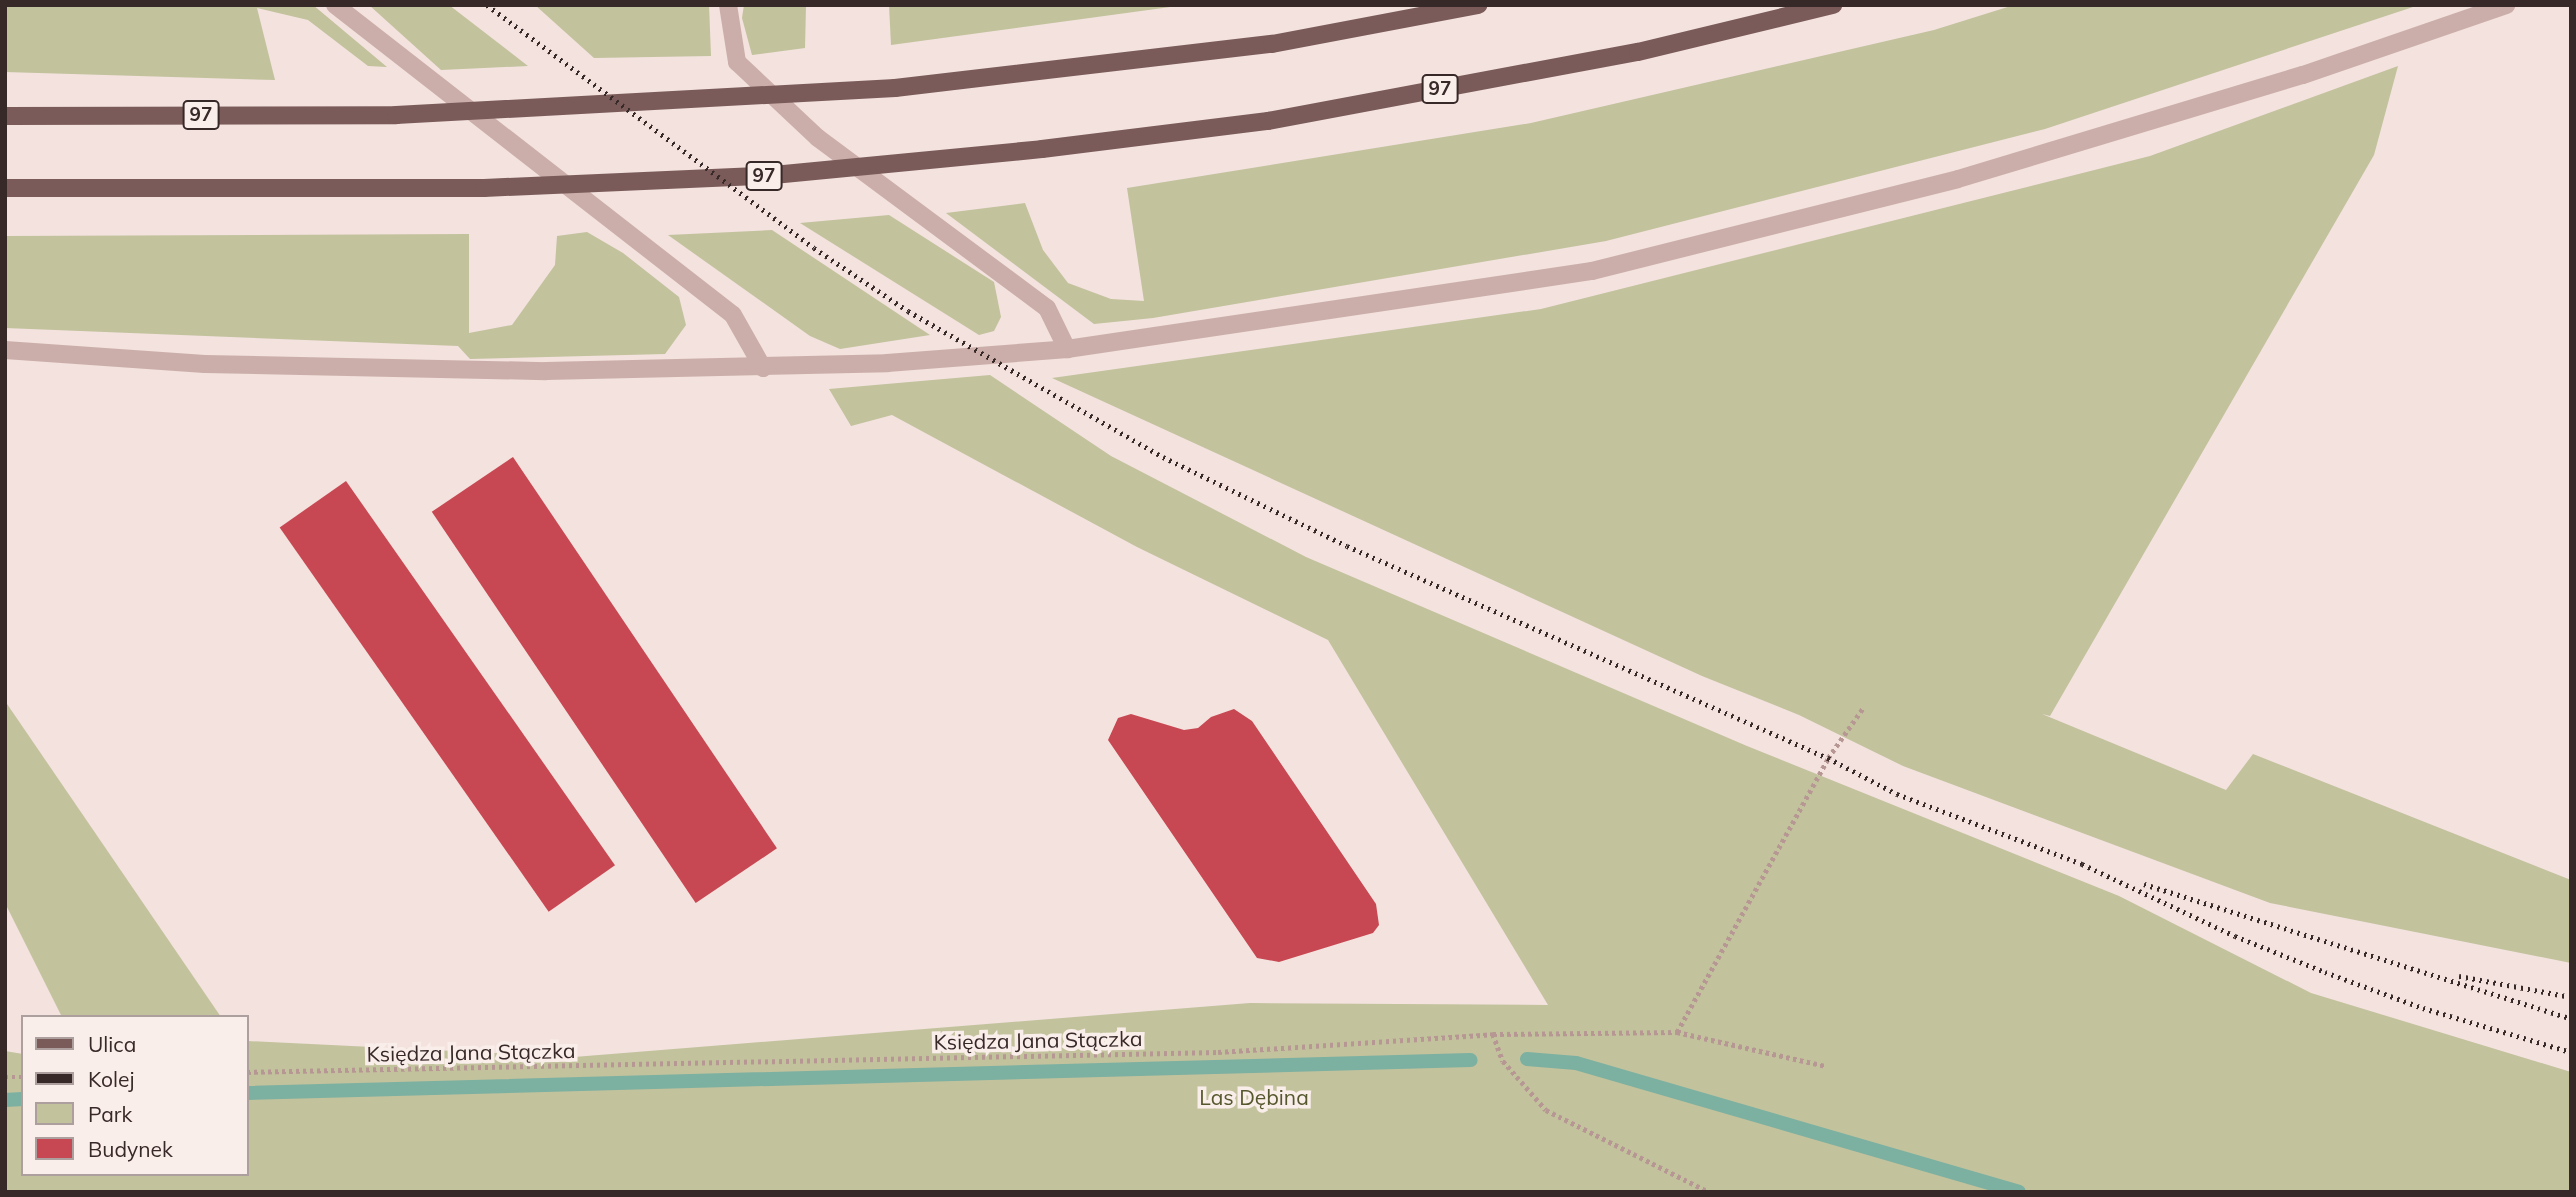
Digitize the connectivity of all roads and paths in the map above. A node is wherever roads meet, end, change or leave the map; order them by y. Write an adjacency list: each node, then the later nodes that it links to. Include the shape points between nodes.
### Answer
1 (335, 5): 10 (street, via 733,315)
2 (728, 5): 8 (street, via 737,62 818,138 1047,308)
3 (1478, 5): 6 (main road, 97, via 1272,44 895,88 396,115)
4 (1833, 5): 7 (main road, 97, via 1638,52 1268,121 1042,149 763,176 484,188)
5 (2506, 5): 8 (street, via 2303,75 1958,179 1592,271)
6 (5, 116)
7 (5, 188)
8 (1067, 349): 10 (street)
9 (5, 350): 10 (street, via 219,364 546,371)
10 (763, 368)
11 (1863, 708): 12 (path, via 1828,758)
12 (1677, 1032): 13 (path, Księdza Jana Stączka); 14 (path, Księdza Jana Stączka)
13 (1493, 1034): 15 (path, Księdza Jana Stączka, via 1218,1052); 16 (path, via 1503,1061 1545,1110)
14 (1825, 1066)
15 (248, 1072)
16 (1709, 1192)

